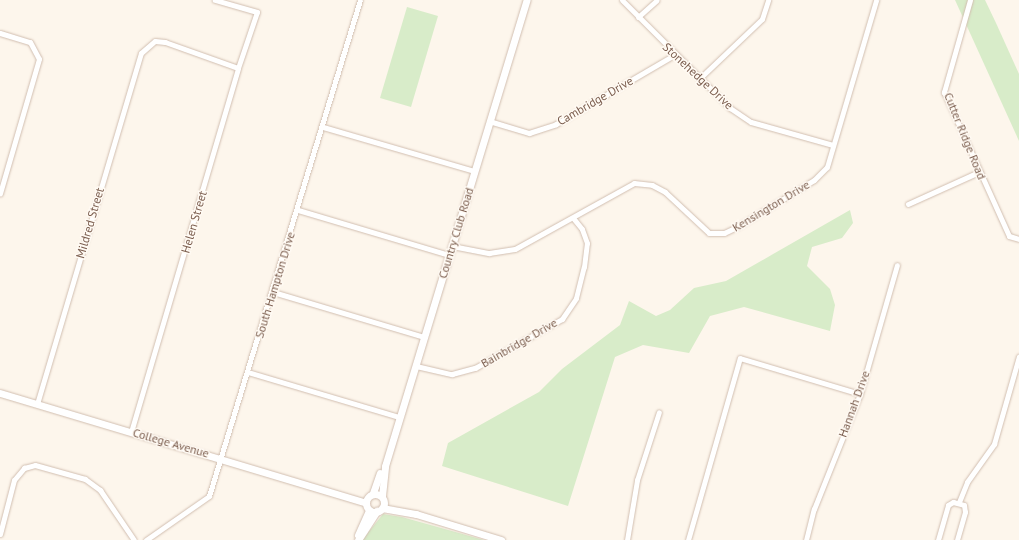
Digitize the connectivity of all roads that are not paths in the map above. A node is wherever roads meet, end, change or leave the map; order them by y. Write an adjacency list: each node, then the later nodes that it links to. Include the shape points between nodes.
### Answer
1 (215, 0): 12 (street, Helen Street, via 257,12)
2 (360, 0): 15 (street, South Hampton Drive)
3 (527, 0): 14 (street, Country Club Road)
4 (622, 0): 9 (street, Stonehedge Drive)
5 (657, 0): 9 (street)
6 (768, 0): 13 (street, via 762,19)
7 (876, 0): 16 (street, Kensington Drive)
8 (970, 0): 18 (street, Cutter Ridge Road, via 944,92)
9 (638, 17): 11 (street, Stonehedge Drive)
10 (0, 33): 19 (street, via 30,42 39,59)
11 (674, 55): 13 (street, Stonehedge Drive); 14 (street, Cambridge Drive, via 556,124 529,132)
12 (238, 68): 34 (street, Mildred Street, via 165,42 148,45 137,62); 37 (street, Helen Street)
13 (699, 79): 16 (street, Stonehedge Drive, via 751,122)
14 (490, 121): 17 (street, Country Club Road)
15 (323, 127): 17 (street); 21 (street, South Hampton Drive)
16 (833, 145): 22 (street, Kensington Drive, via 827,167 814,180 724,233 709,232 652,185 634,183)
17 (474, 171): 24 (street, Country Club Road)
18 (979, 172): 20 (street); 23 (street, Cutter Ridge Road, via 1009,236)
19 (0, 193)
20 (908, 204)
21 (298, 210): 25 (street); 27 (street, South Hampton Drive)
22 (573, 218): 24 (street, Kensington Drive, via 515,249 489,253); 30 (street, Bainbridge Drive, via 582,229 587,243 576,298 562,319 475,368 452,374)
23 (1019, 239)
24 (452, 246): 25 (street, Country Club Road)
25 (449, 254): 28 (street, Country Club Road)
26 (897, 265): 33 (street, Hannah Drive)
27 (272, 292): 28 (street); 31 (street, South Hampton Drive)
28 (424, 337): 30 (street, Country Club Road)
29 (1019, 356): 42 (street, via 994,444 967,482)
30 (416, 366): 36 (street, Country Club Road)
31 (248, 372): 36 (street); 38 (street, South Hampton Drive)
32 (0, 393): 34 (street, College Avenue)
33 (860, 394): 51 (street, via 740,358); 52 (street, Hannah Drive, via 814,509)
34 (37, 404): 37 (street, College Avenue)
35 (659, 412): 50 (street, via 638,480)
36 (399, 418): 39 (street, Country Club Road)
37 (131, 432): 38 (street, College Avenue)
38 (221, 457): 40 (street, College Avenue, via 342,493); 47 (street, South Hampton Drive, via 209,496)
39 (385, 466): 40 (street, Country Club Road); 41 (street, Country Club Road)
40 (369, 498): 41 (street, College Avenue); 43 (street)
41 (382, 498): 43 (street, Country Club Road); 44 (street)
42 (959, 502): 53 (street, via 948,505); 54 (street, via 965,512)
43 (376, 510): 44 (street); 48 (street)
44 (416, 514): 49 (street)
45 (0, 534): 46 (street, via 14,480 24,468 35,465 85,479 100,490)
46 (134, 540)
47 (146, 540)
48 (357, 540)
49 (501, 540)
50 (627, 540)
51 (688, 540)
52 (806, 540)
53 (938, 540)
54 (957, 540)

